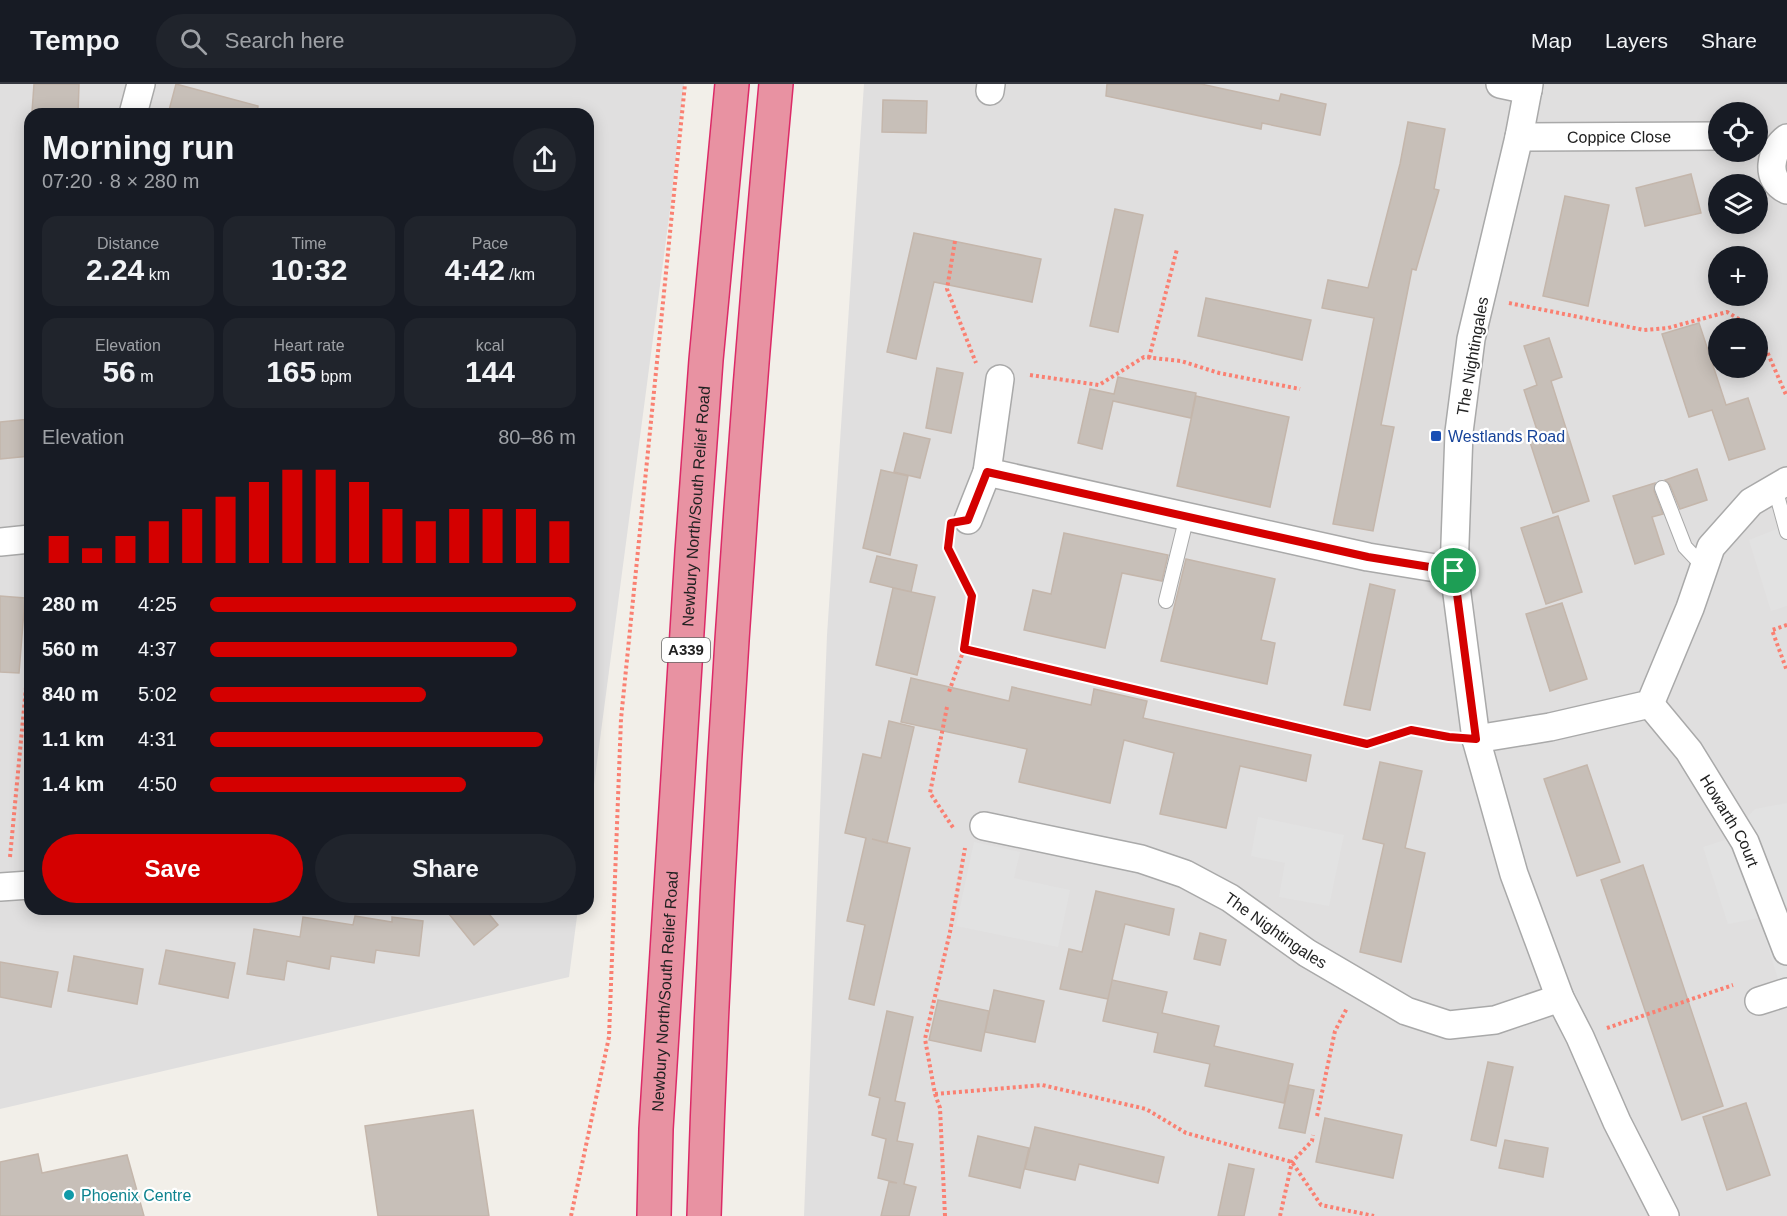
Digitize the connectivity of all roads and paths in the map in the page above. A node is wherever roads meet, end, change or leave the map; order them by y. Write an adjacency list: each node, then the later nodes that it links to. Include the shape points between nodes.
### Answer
1 (141, 84): 7 (street)
2 (685, 84): 53 (path, via 621,719 609,1036)
3 (732, 84): 54 (highway, Newbury North/South Relief Road / A339, via 693,541 656,1129)
4 (776, 84): 55 (highway, A339, via 737,556 710,1035)
5 (1500, 84): 6 (street)
6 (1529, 87): 9 (street, The Nightingales)
7 (135, 108)
8 (1708, 136): 9 (street, Coppice Close)
9 (1519, 137): 14 (street, The Nightingales)
10 (1774, 141): 11 (street, via 1773,175)
11 (1787, 190)
12 (955, 241): 18 (path, via 947,289 977,366)
13 (1177, 249): 17 (path)
14 (1482, 297): 15 (path, via 1644,330 1668,328 1727,312); 30 (street, The Nightingales, via 1459,432)
15 (1737, 318)
16 (1768, 353): 20 (path)
17 (1149, 358): 18 (path, via 1144,357 1099,385); 19 (path)
18 (1001, 375): 21 (street)
19 (1300, 389)
20 (1787, 396)
21 (987, 472): 24 (street); 25 (street)
22 (1781, 485): 26 (lane); 29 (street, via 1751,502 1711,547)
23 (1662, 488): 29 (lane, via 1685,547)
24 (1187, 516): 30 (street, via 1368,557); 31 (lane)
25 (968, 520): 33 (path, via 951,523 948,548 972,596)
26 (1787, 532)
27 (24, 540): 28 (street)
28 (0, 542)
29 (1704, 567): 36 (street)
30 (1454, 571): 39 (street, The Nightingales)
31 (1166, 600)
32 (1787, 625): 34 (path, via 1772,630)
33 (964, 649): 35 (path); 39 (path, via 1367,744 1411,730)
34 (1787, 671)
35 (949, 692)
36 (1650, 704): 39 (street); 42 (street, Howarth Court, via 1689,751 1745,842)
37 (947, 707): 49 (path, via 930,793 965,848 924,1039)
38 (24, 725): 41 (path)
39 (1476, 739): 46 (street, The Nightingales, via 1514,874)
40 (984, 826): 44 (street, The Nightingales, via 1141,859 1185,874 1230,898 1307,953)
41 (12, 886)
42 (1787, 951)
43 (1738, 983): 48 (path)
44 (1359, 984): 46 (street, The Nightingales, via 1406,1011 1449,1025 1496,1020); 50 (path, via 1335,1031)
45 (1787, 992): 47 (street)
46 (1560, 998): 48 (street, The Nightingales)
47 (1759, 1001)
48 (1580, 1036): 59 (street, The Nightingales, via 1617,1122)
49 (935, 1094): 52 (path, via 1042,1084 1146,1109 1186,1133); 56 (path, via 940,1108)
50 (1317, 1116)
51 (1313, 1135): 52 (path)
52 (1292, 1162): 57 (path); 58 (path, via 1321,1205)
53 (571, 1216)
54 (654, 1216)
55 (704, 1216)
56 (945, 1216)
57 (1280, 1216)
58 (1374, 1216)
59 (1665, 1216)

